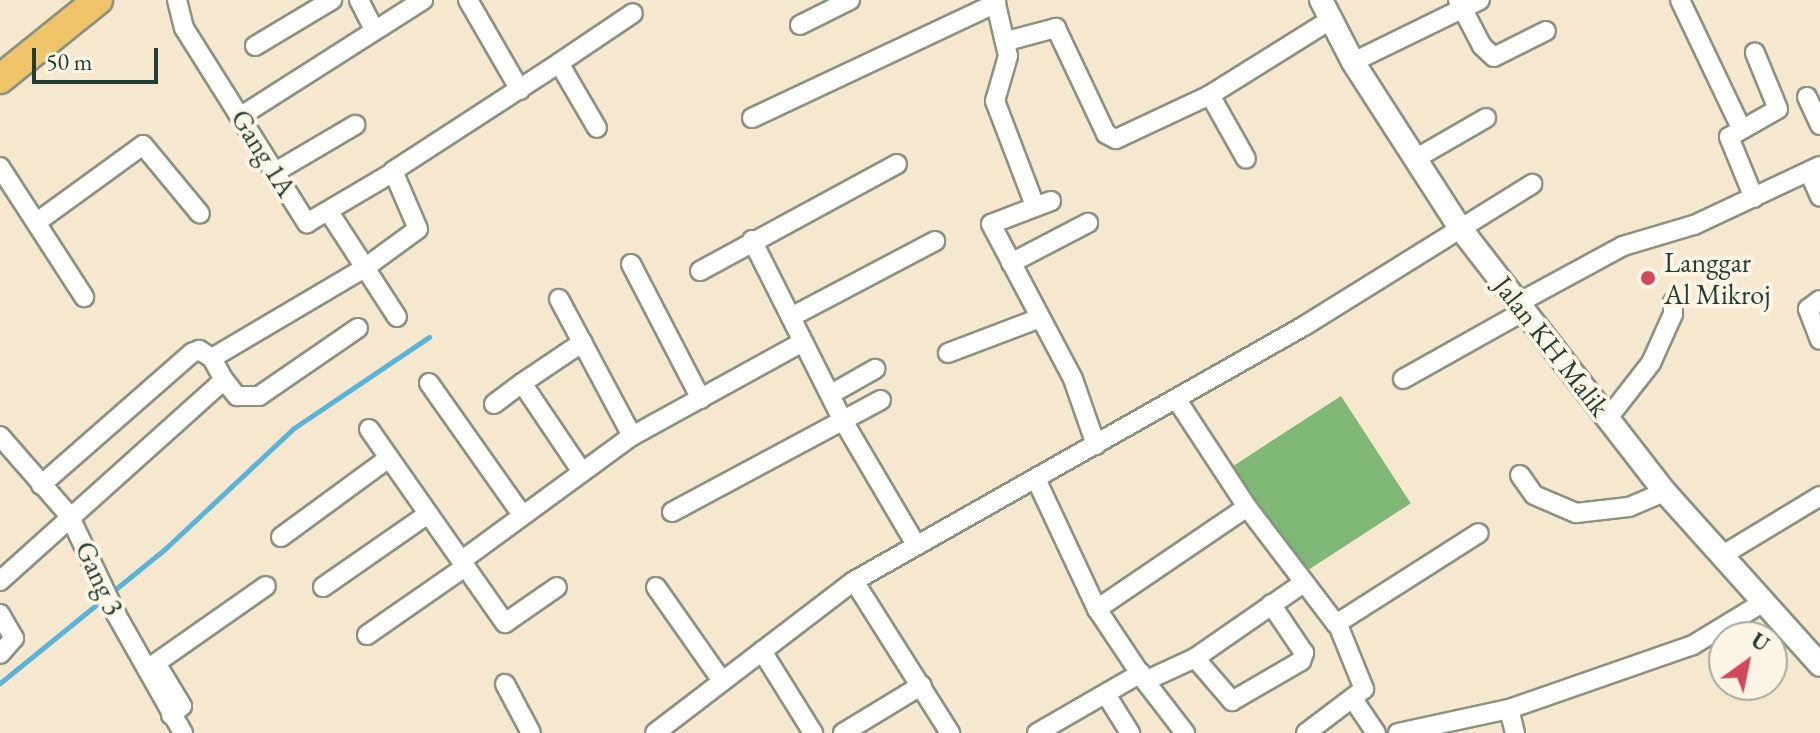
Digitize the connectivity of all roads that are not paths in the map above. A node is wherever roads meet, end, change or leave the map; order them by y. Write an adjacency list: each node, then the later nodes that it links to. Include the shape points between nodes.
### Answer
1 (98, 0): 22 (main road)
2 (177, 0): 26 (street, Gang 1A, via 184,28)
3 (359, 0): 15 (street)
4 (423, 0): 15 (street)
5 (468, 0): 23 (street)
6 (850, 0): 14 (street)
7 (1480, 0): 11 (street)
8 (1680, 0): 32 (street)
9 (327, 1): 18 (street)
10 (995, 2): 17 (street); 27 (street)
11 (1460, 4): 16 (street, via 1482,46 1494,57); 20 (street)
12 (1325, 10): 20 (street, Jalan KH Malik); 24 (street)
13 (633, 13): 21 (street)
14 (800, 25)
15 (374, 30): 26 (street)
16 (1546, 31)
17 (1007, 41): 24 (street, via 1056,28 1112,139); 50 (street, via 995,101 1043,203 991,224)
18 (255, 46)
19 (1755, 53): 32 (street, via 1778,109)
20 (1353, 62): 34 (street, Jalan KH Malik)
21 (559, 63): 23 (street); 31 (street)
22 (0, 79)
23 (520, 90): 39 (street)
24 (1210, 95): 33 (street)
25 (1807, 97): 30 (street)
26 (241, 116): 38 (street, Gang 1A)
27 (752, 118)
28 (1486, 118): 34 (street)
29 (355, 125): 38 (street)
30 (1820, 125)
31 (597, 128)
32 (1741, 128): 42 (street, via 1729,137)
33 (1246, 159)
34 (1415, 159): 47 (street, Jalan KH Malik)
35 (897, 164): 48 (street)
36 (0, 167): 45 (street)
37 (1815, 169): 41 (street); 42 (street)
38 (277, 171): 43 (street, Gang 1A, via 307,223)
39 (392, 173): 43 (street); 52 (street, via 420,227)
40 (1532, 184): 47 (street)
41 (1820, 197)
42 (1754, 198): 58 (street, via 1694,225 1623,246)
43 (329, 212): 52 (street)
44 (200, 214): 45 (street, via 143,145)
45 (37, 222): 54 (street)
46 (1088, 223): 50 (street)
47 (1460, 228): 58 (street, Jalan KH Malik); 76 (street)
48 (752, 240): 53 (street); 60 (street)
49 (935, 241): 60 (street)
50 (1011, 263): 61 (street)
51 (631, 264): 74 (street)
52 (366, 267): 59 (street); 67 (street)
53 (700, 271)
54 (84, 297)
55 (559, 299): 64 (street)
56 (1820, 300): 63 (street, via 1808,309)
57 (1673, 302): 78 (street, via 1673,314 1651,363)
58 (1521, 307): 69 (street); 78 (street, Jalan KH Malik)
59 (397, 317)
60 (791, 317): 65 (street)
61 (1040, 318): 66 (street); 83 (street, via 1073,379)
62 (358, 328): 70 (street, via 259,396 237,396)
63 (1820, 340)
64 (583, 342): 72 (street); 81 (street)
65 (803, 342): 73 (street); 74 (street)
66 (948, 353)
67 (212, 358): 70 (street); 88 (street, via 199,350 192,353)
68 (875, 369): 73 (street)
69 (1403, 379)
70 (224, 380): 94 (street)
71 (429, 383): 95 (street)
72 (522, 383): 77 (street); 85 (street)
73 (831, 394): 79 (street)
74 (701, 399): 81 (street)
75 (881, 400): 79 (street)
76 (1177, 400): 83 (street); 91 (street)
77 (494, 404)
78 (1608, 418): 89 (street, Jalan KH Malik)
79 (842, 419): 92 (street); 98 (street)
80 (369, 429): 84 (street)
81 (632, 436): 85 (street)
82 (2, 443): 88 (street, Gang 3)
83 (1096, 445): 87 (street)
84 (389, 458): 93 (street); 97 (street)
85 (582, 472): 95 (street)
86 (1520, 475): 89 (street, via 1534,495 1576,513 1629,507)
87 (1036, 479): 98 (street); 110 (street)
88 (41, 485): 94 (street, Gang 3)
89 (1665, 492): 99 (street, Jalan KH Malik)
90 (1820, 496): 99 (street)
91 (1247, 507): 103 (street); 110 (street)
92 (672, 512)
93 (428, 514): 100 (street); 105 (street)
94 (69, 515): 101 (street); 125 (street, Gang 3)
95 (522, 515): 100 (street)
96 (1479, 533): 112 (street)
97 (281, 537)
98 (915, 543): 102 (street)
99 (1721, 556): 108 (street, Jalan KH Malik)
100 (463, 564): 106 (street, via 505,623); 113 (street)
101 (0, 581)
102 (854, 581): 114 (street); 121 (street)
103 (1302, 584): 109 (street); 112 (street)
104 (266, 586): 125 (street, via 156,663 182,706)
105 (323, 587)
106 (557, 587)
107 (656, 587): 119 (street)
108 (1762, 603): 116 (street, Jalan KH Malik); 124 (street, via 1693,645)
109 (1271, 604): 117 (street); 117 (street, via 1304,653 1301,661 1232,701)
110 (1097, 609): 118 (street)
111 (0, 614): 115 (street, via 14,638)
112 (1338, 625): 123 (street, via 1363,677 1364,689)
113 (367, 635)
114 (762, 651): 119 (street); 129 (street)
115 (0, 654)
116 (1818, 657)
117 (1195, 658): 118 (street)
118 (1143, 677): 122 (street); 134 (street)
119 (722, 681): 128 (street)
120 (505, 684): 127 (street)
121 (922, 685): 130 (street); 131 (street)
122 (1107, 696): 132 (street); 133 (street)
123 (1353, 699): 135 (street); 136 (street)
124 (1509, 709): 137 (street); 138 (street)
125 (171, 715): 126 (street, Gang 3)
126 (183, 733)
127 (531, 733)
128 (655, 733)
129 (813, 733)
130 (843, 733)
131 (950, 733)
132 (1037, 733)
133 (1130, 733)
134 (1185, 733)
135 (1306, 733)
136 (1376, 733)
137 (1398, 733)
138 (1515, 733)

